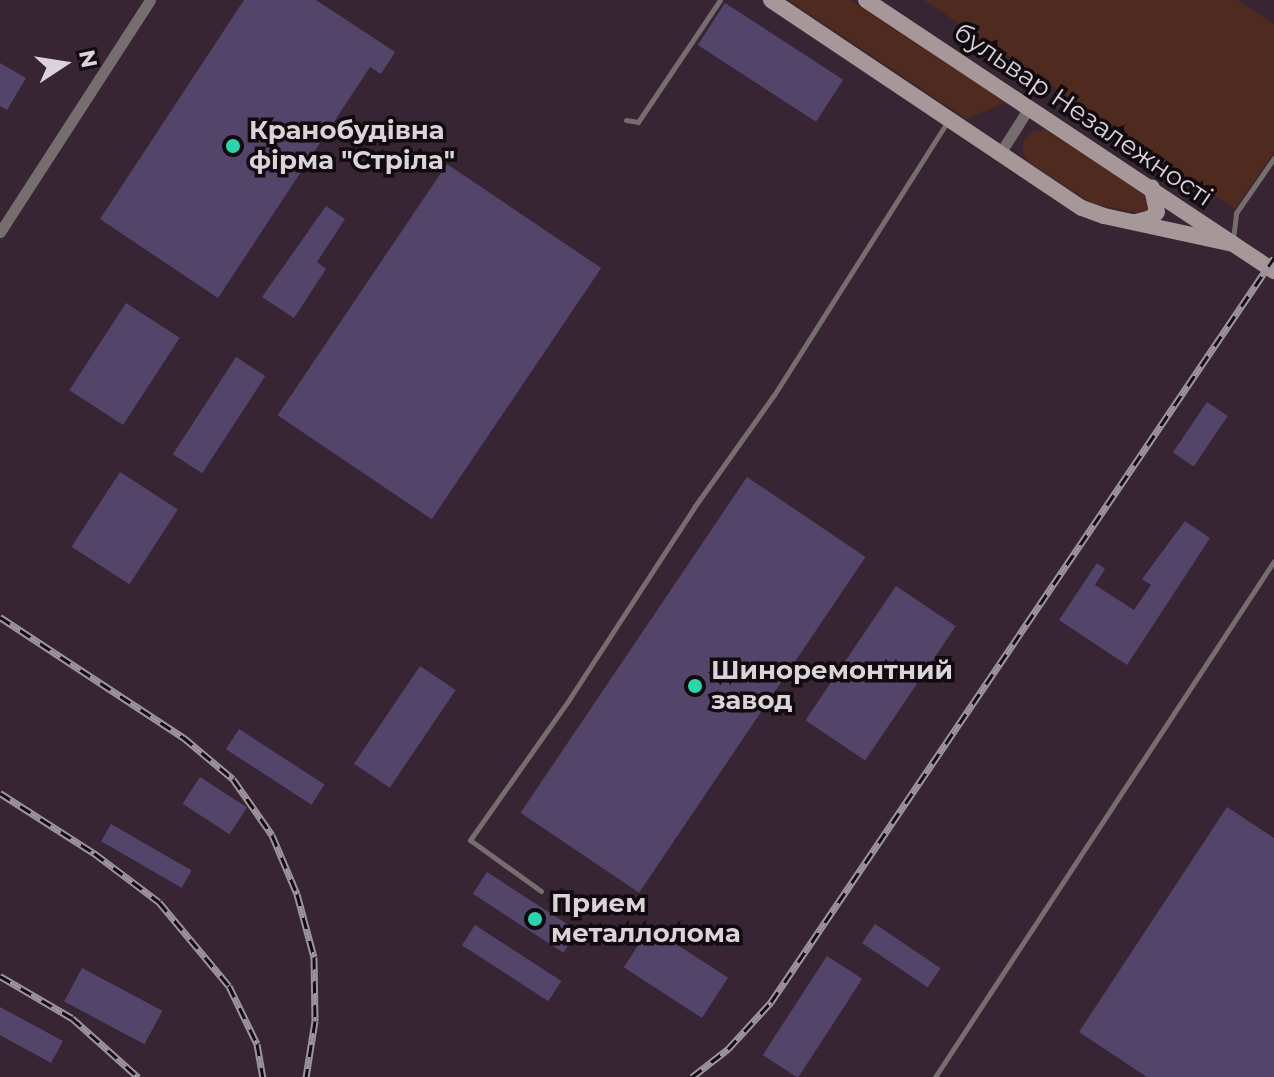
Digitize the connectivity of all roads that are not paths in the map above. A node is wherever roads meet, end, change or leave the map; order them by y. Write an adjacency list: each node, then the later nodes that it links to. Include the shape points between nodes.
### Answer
1 (150, 0): 12 (street)
2 (720, 0): 7 (lane, via 638,122)
3 (771, 0): 6 (street, бульвар Незалежності)
4 (866, 0): 5 (street, бульвар Незалежності)
5 (1030, 106): 8 (street); 10 (street, бульвар Незалежності)
6 (950, 118): 8 (street, бульвар Незалежності); 16 (lane, via 774,395 470,840)
7 (626, 120)
8 (1001, 152): 11 (street, бульвар Незалежності, via 1082,208)
9 (1274, 158): 13 (lane, via 1236,213)
10 (1152, 188): 11 (street, via 1157,212); 13 (street, бульвар Незалежності)
11 (1134, 223): 13 (street, бульвар Незалежності)
12 (0, 232)
13 (1233, 244): 14 (street, бульвар Незалежності)
14 (1274, 271)
15 (1274, 561): 17 (lane)
16 (541, 891)
17 (935, 1077)

